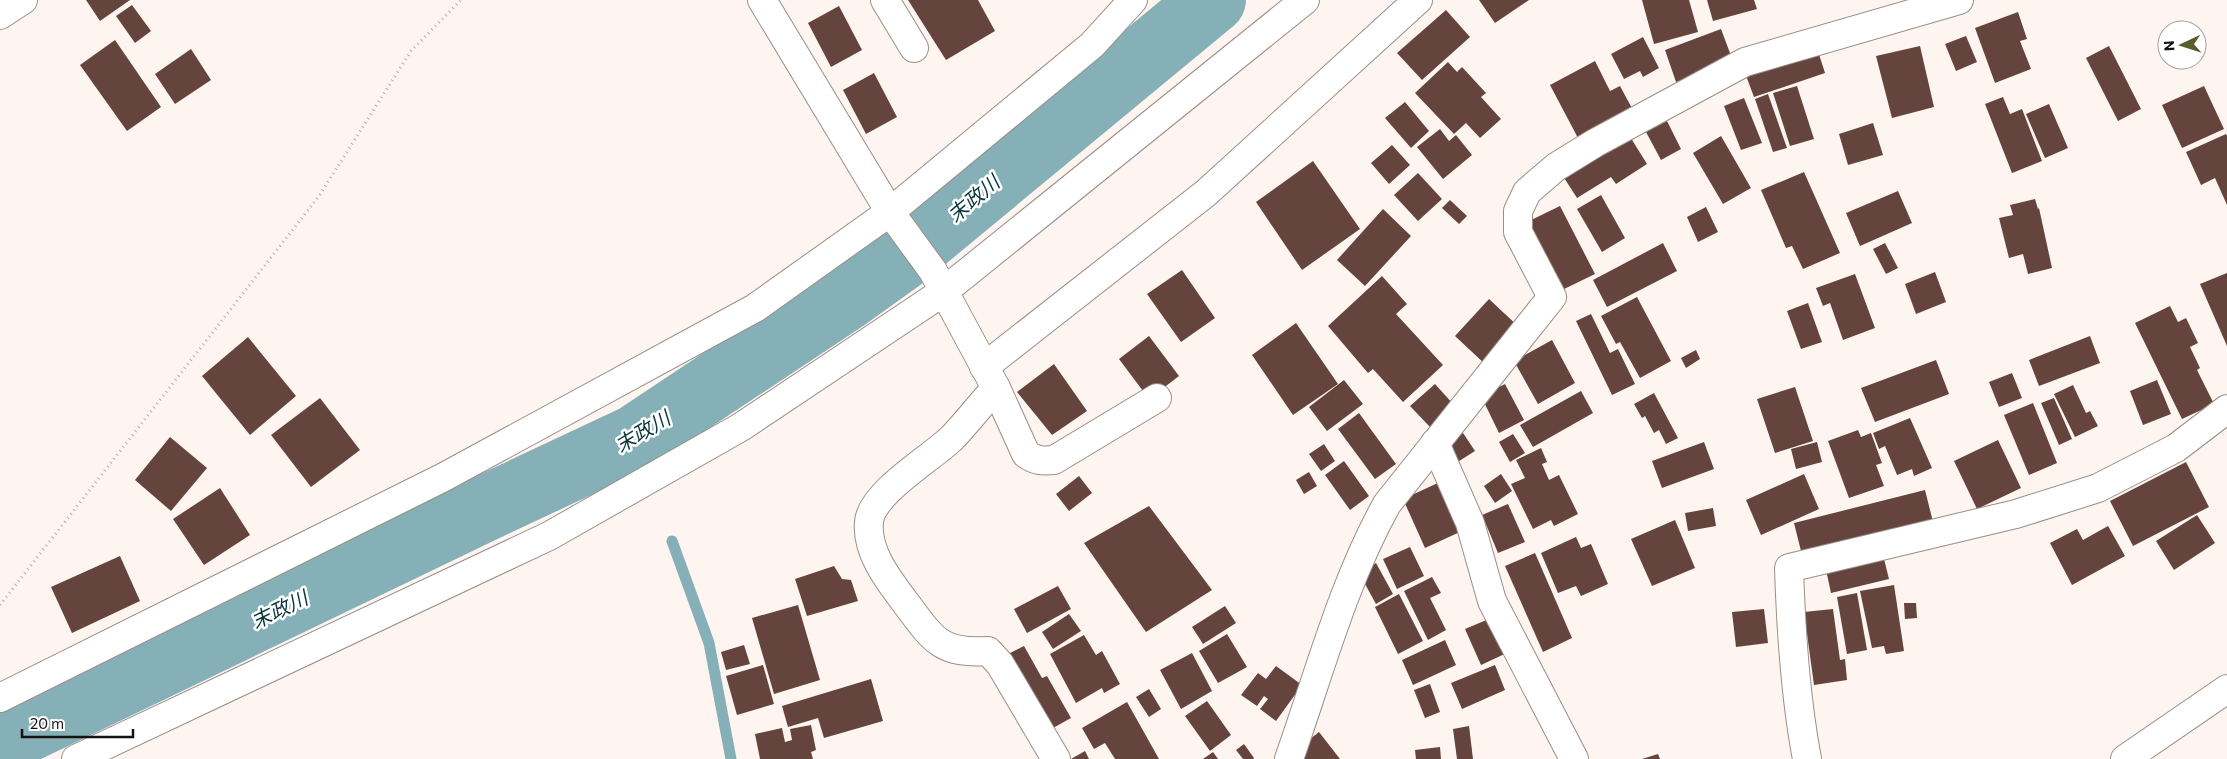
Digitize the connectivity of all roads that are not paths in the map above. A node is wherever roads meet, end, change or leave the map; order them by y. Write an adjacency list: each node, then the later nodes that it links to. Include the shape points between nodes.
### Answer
1 (23, 0): 8 (street)
2 (885, 0): 9 (street)
3 (1133, 0): 10 (street, via 1092,45)
4 (1305, 0): 11 (street)
5 (1418, 0): 12 (street, via 1206,193)
6 (1960, 0): 15 (street, via 1745,62 1556,167 1527,192 1518,211 1518,232 1552,297)
7 (768, 2): 10 (street)
8 (0, 15)
9 (914, 48)
10 (894, 217): 11 (street); 17 (street, via 755,308 444,477)
11 (938, 282): 12 (street); 18 (street, via 741,427 549,536)
12 (990, 378): 13 (street, via 1026,454 1034,460 1054,460); 19 (street, via 952,438 884,493 873,506 869,537 874,555 897,592 921,624 944,647 988,651 1000,664)
13 (1157, 398)
14 (2227, 409): 22 (street, via 2176,448 2098,488 2016,514 1789,568 1791,625)
15 (1435, 443): 20 (street, via 1387,504 1370,534); 21 (street, via 1470,523 1492,601)
16 (2227, 689): 23 (street)
17 (0, 698)
18 (76, 759)
19 (1056, 759)
20 (1289, 759)
21 (1574, 759)
22 (1807, 759)
23 (2125, 759)

